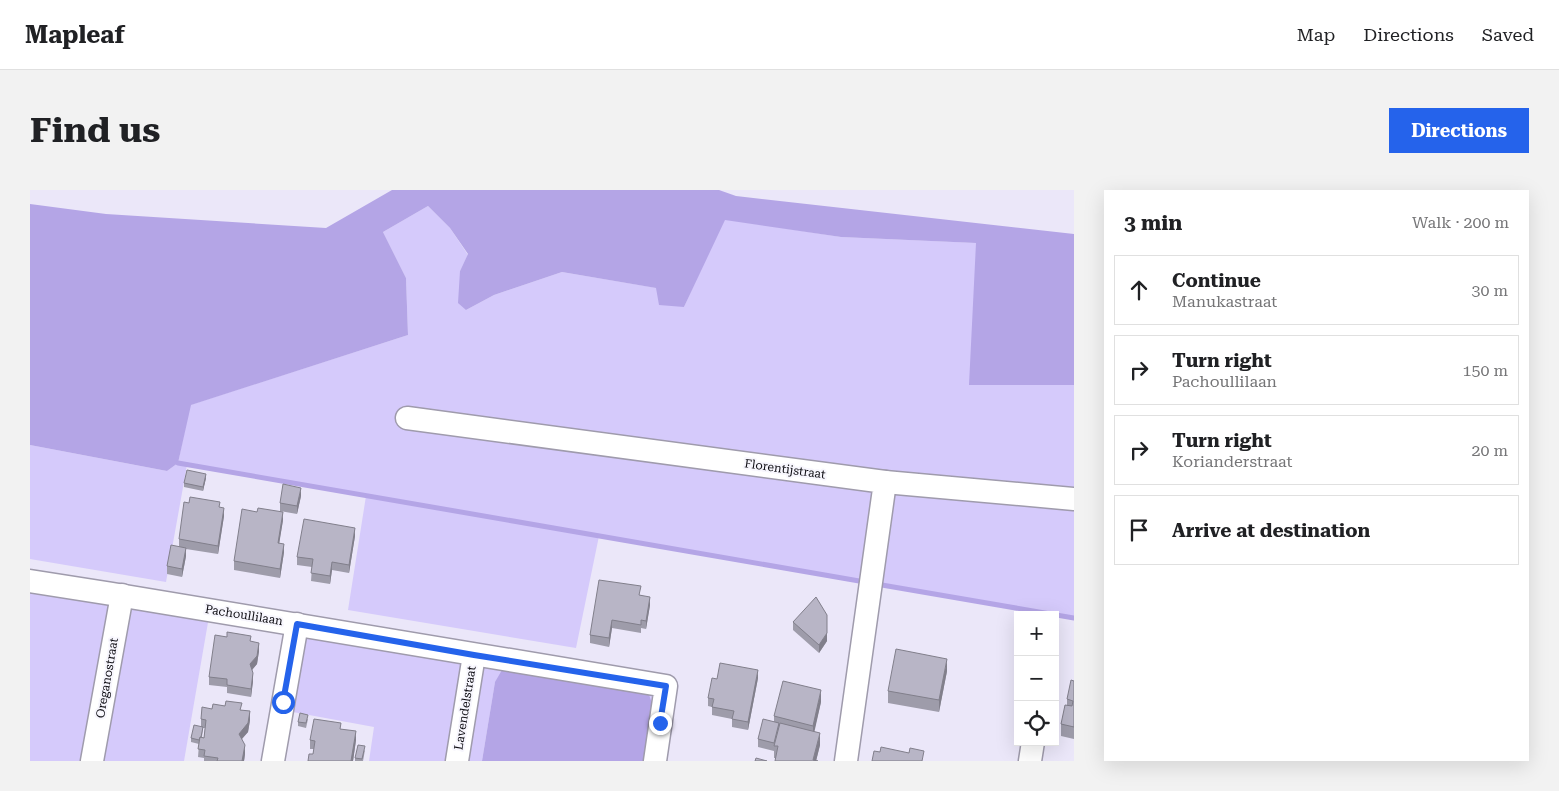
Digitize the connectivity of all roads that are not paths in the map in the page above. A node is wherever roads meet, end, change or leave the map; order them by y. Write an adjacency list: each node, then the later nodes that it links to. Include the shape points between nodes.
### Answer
1 (407, 418): 2 (street, Florentijstraat)
2 (885, 482): 3 (street, Florentijstraat); 13 (street)
3 (1074, 499)
4 (30, 580): 5 (street, Pachoullilaan)
5 (122, 595): 6 (street, Pachoullilaan); 9 (street, Oreganostraat)
6 (297, 624): 7 (street, Pachoullilaan); 10 (street)
7 (474, 655): 11 (street, Lavendelstraat); 12 (street, Pachoullilaan, via 666,686)
8 (1032, 746): 14 (street)
9 (92, 761)
10 (273, 761)
11 (457, 761)
12 (655, 761)
13 (846, 761)
14 (1030, 761)

